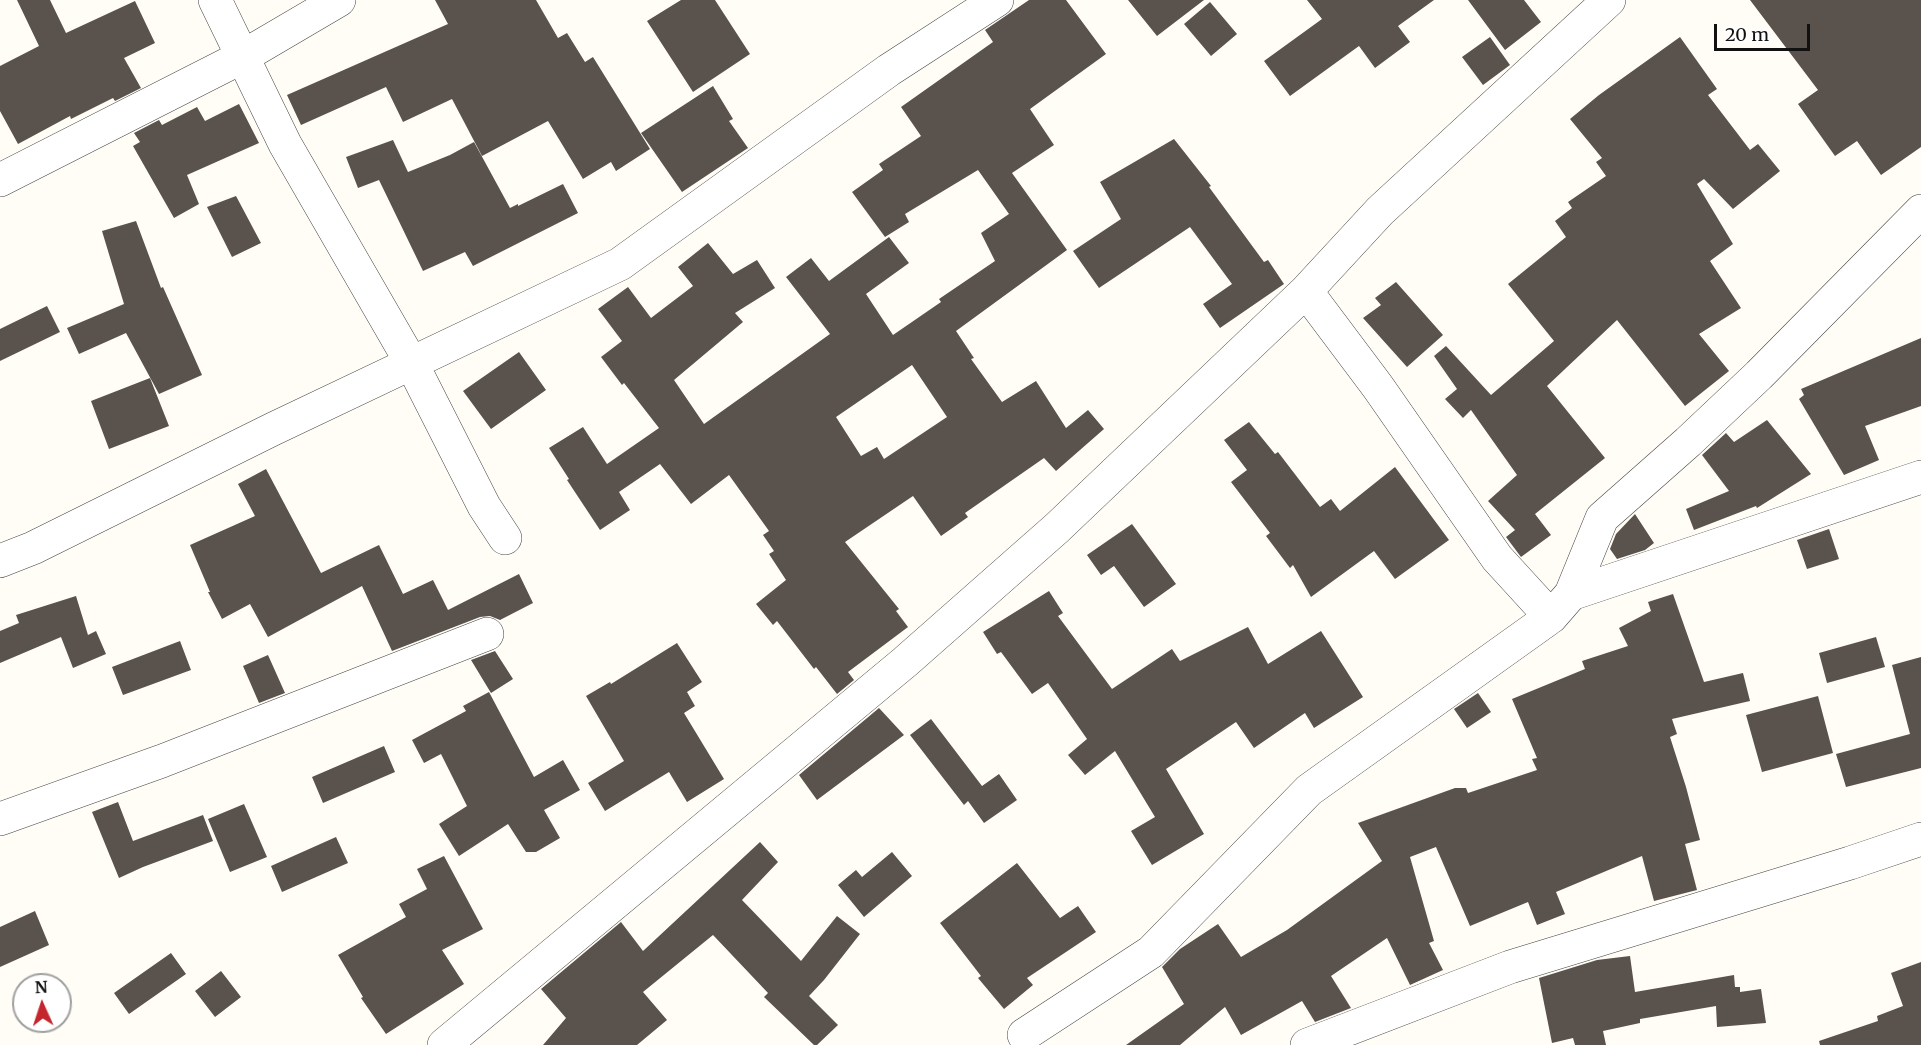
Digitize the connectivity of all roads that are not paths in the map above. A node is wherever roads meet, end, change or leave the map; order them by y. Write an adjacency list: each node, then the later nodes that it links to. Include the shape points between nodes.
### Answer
1 (215, 0): 5 (street)
2 (339, 0): 5 (street)
3 (997, 0): 9 (street, via 889,70 620,264)
4 (1609, 0): 8 (street, via 1380,212)
5 (242, 57): 6 (street); 9 (street, via 285,144)
6 (0, 180)
7 (1921, 211): 13 (street, via 1759,375 1602,518)
8 (1306, 291): 13 (street, via 1497,558); 18 (street, via 1057,528 905,662)
9 (412, 364): 11 (street, via 484,507); 12 (street)
10 (1921, 477): 13 (street)
11 (505, 538)
12 (0, 561)
13 (1561, 605): 17 (street, via 1309,790 1151,952)
14 (487, 634): 15 (street, via 162,761)
15 (0, 819)
16 (1921, 839): 19 (street, via 1510,967)
17 (1024, 1035)
18 (444, 1045)
19 (1307, 1045)

